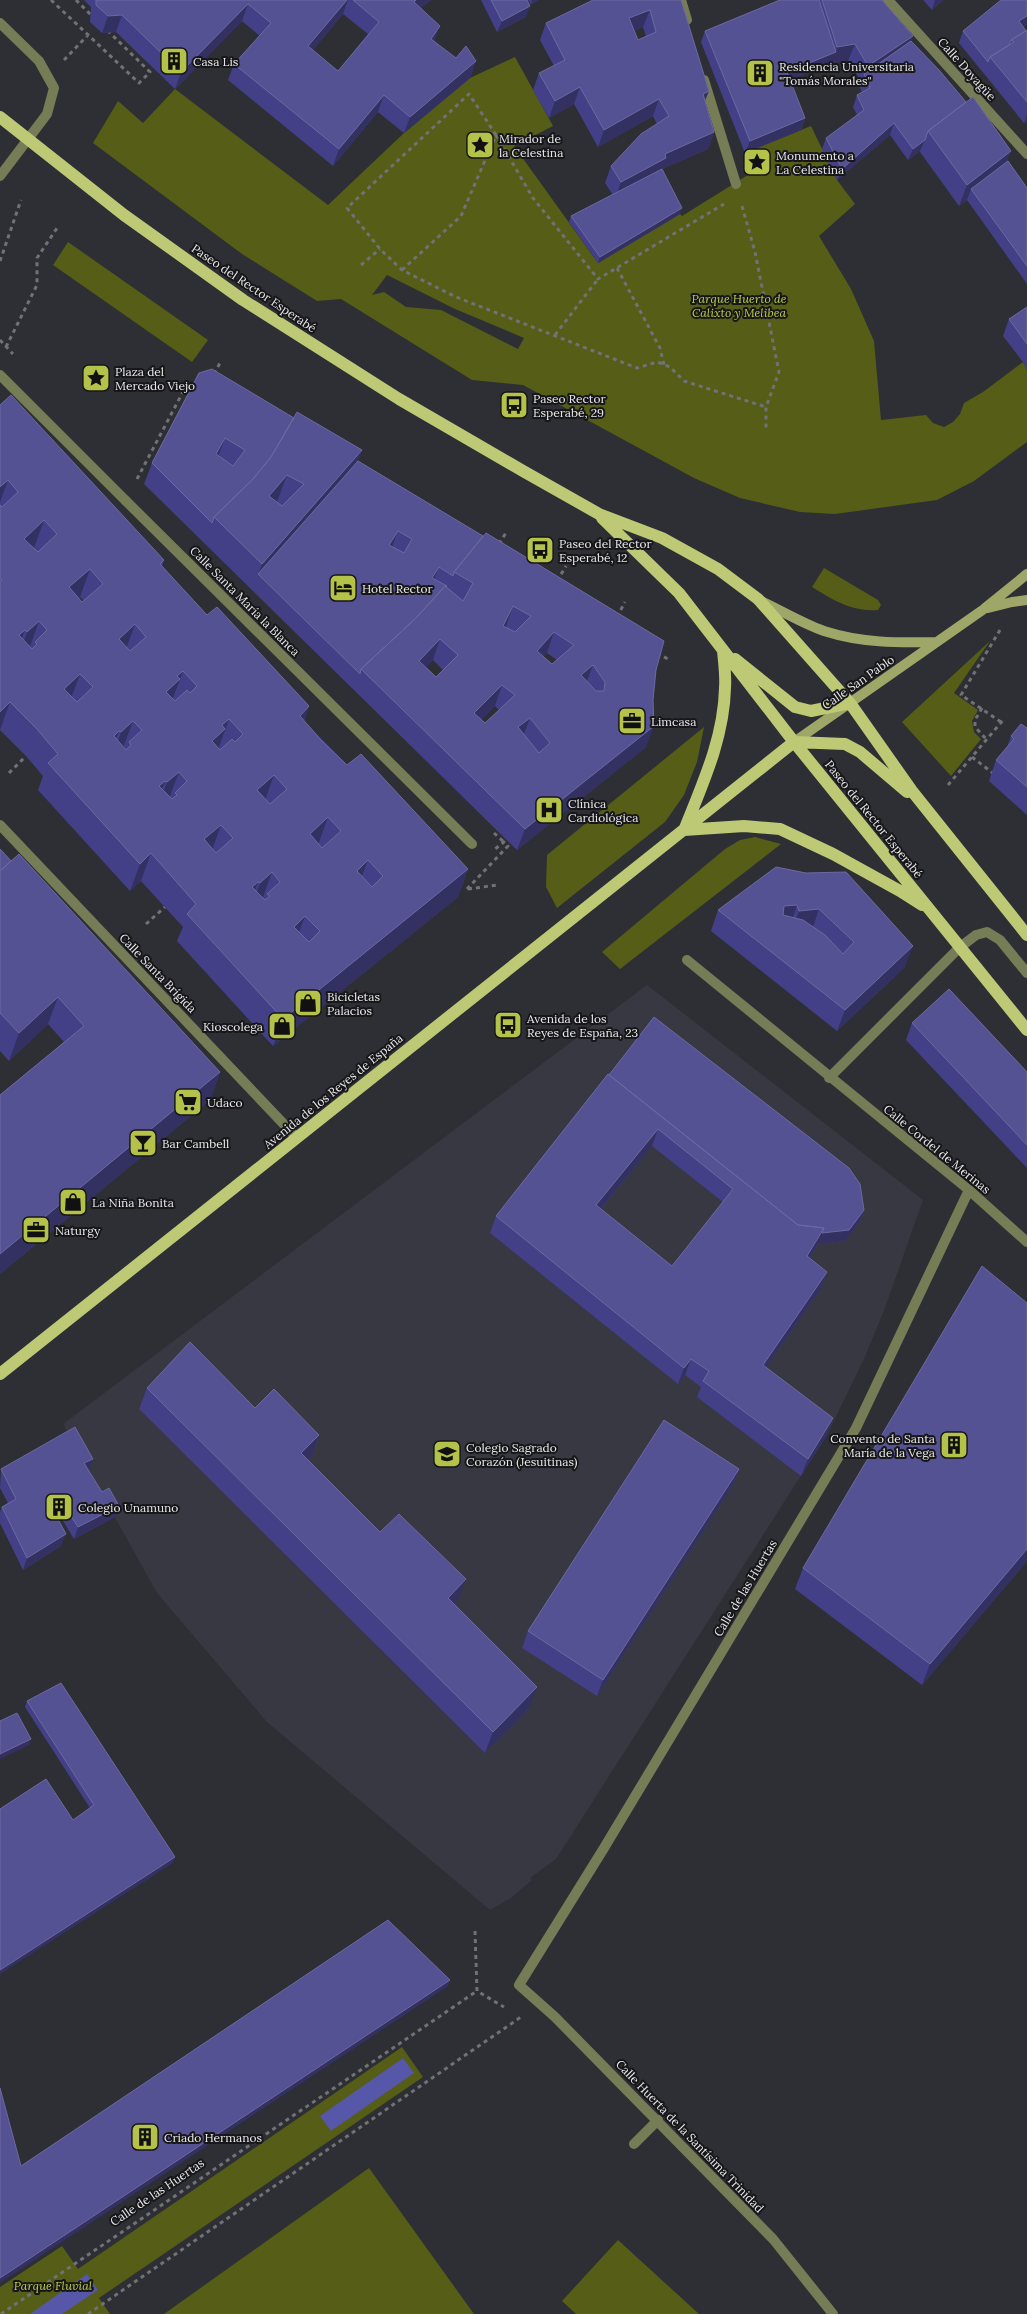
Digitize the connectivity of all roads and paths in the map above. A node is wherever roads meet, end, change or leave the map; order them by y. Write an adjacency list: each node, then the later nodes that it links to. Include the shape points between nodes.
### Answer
1 (51, 0): 9 (path)
2 (76, 0): 5 (path)
3 (888, 0): 15 (street, Calle Doyagüe)
4 (684, 1): 7 (street)
5 (91, 14)
6 (0, 24): 14 (street, via 39,61 54,88 47,114)
7 (688, 28)
8 (109, 32): 9 (path, via 150,72 139,83)
9 (88, 35): 10 (path)
10 (70, 56)
11 (701, 71): 17 (street)
12 (0, 117): 14 (main road, Paseo del Rector Esperabé)
13 (496, 135): 21 (path, via 469,94 347,208); 25 (path, via 461,216); 26 (path, via 533,198)
14 (28, 140): 16 (street); 37 (main road, Paseo del Rector Esperabé, via 124,216 243,300 399,399)
15 (1027, 154)
16 (0, 176)
17 (736, 184): 18 (path)
18 (739, 194): 24 (path); 34 (path, via 755,252 778,372)
19 (21, 200): 22 (path)
20 (59, 225): 28 (path, via 37,258 37,285)
21 (380, 249): 23 (path); 25 (path)
22 (0, 261)
23 (361, 264)
24 (617, 268): 26 (path); 30 (path, via 660,348)
25 (402, 270): 27 (path, via 456,297)
26 (598, 280): 27 (path)
27 (555, 335): 30 (path, via 637,368 657,362)
28 (6, 347)
29 (221, 361): 32 (path)
30 (664, 365): 34 (path, via 684,381)
31 (0, 376): 65 (street, Calle Santa María la Blanca)
32 (213, 376)
33 (201, 385): 36 (path, via 185,388)
34 (766, 407): 35 (path)
35 (766, 432)
36 (136, 482)
37 (599, 514): 43 (main road, Paseo del Rector Esperabé, via 662,538 718,569); 51 (main road, Paseo del Rector Esperabé, via 679,593)
38 (507, 531): 39 (path)
39 (498, 547)
40 (566, 566): 42 (path)
41 (1027, 574): 46 (main road, Calle San Pablo)
42 (556, 582)
43 (758, 599): 49 (main road, Calle San Pablo, via 825,631 872,641); 53 (main road, Paseo del Rector Esperabé)
44 (1027, 600): 46 (main road)
45 (625, 602): 47 (path)
46 (984, 609): 49 (main road, Calle San Pablo)
47 (616, 618)
48 (999, 632): 54 (path, via 961,695)
49 (937, 642): 53 (main road, Calle San Pablo)
50 (652, 650): 52 (path)
51 (723, 650): 53 (main road, Paseo del Rector Esperabé, via 795,706 811,711); 56 (main road, Paseo del Rector Esperabé); 64 (main road, via 725,688 720,726 711,763)
52 (668, 659)
53 (850, 704): 56 (main road, Calle San Pablo); 62 (main road, Paseo del Rector Esperabé)
54 (982, 708): 55 (path, via 975,727); 55 (path, via 1003,720)
55 (986, 740): 58 (path)
56 (794, 742): 62 (main road, Paseo del Rector Esperabé, via 846,744 860,752); 64 (main road, Avenida de los Reyes de España); 69 (main road, Paseo del Rector Esperabé)
57 (26, 756): 59 (path)
58 (972, 757): 60 (path); 61 (path)
59 (9, 773)
60 (994, 774)
61 (948, 785)
62 (925, 808): 71 (main road, Paseo del Rector Esperabé)
63 (0, 825): 77 (street, Calle Santa Brígida)
64 (684, 830): 69 (main road, Paseo del Rector Esperabé, via 744,826 780,829 900,890); 77 (main road, Avenida de los Reyes de España)
65 (472, 844)
66 (498, 884): 67 (path, via 467,889)
67 (463, 885)
68 (165, 907): 70 (path)
69 (932, 912): 72 (main road, Paseo del Rector Esperabé)
70 (146, 924)
71 (1027, 935)
72 (959, 948): 74 (street, via 976,935 987,932 1000,940); 75 (main road, Paseo del Rector Esperabé); 76 (street)
73 (687, 960): 76 (street, Calle Cordel de Merinas)
74 (1027, 973)
75 (1027, 1030)
76 (829, 1078): 78 (street, Calle Cordel de Merinas)
77 (297, 1138): 80 (main road, Avenida de los Reyes de España)
78 (968, 1190): 79 (street, Calle Cordel de Merinas); 81 (street, Calle de las Huertas, via 856,1428)
79 (1027, 1242)
80 (0, 1374)
81 (519, 1985): 84 (street, Calle Huerta de la Santísima Trinidad)
82 (477, 1991): 86 (path, Calle de las Huertas)
83 (521, 2017): 87 (path)
84 (658, 2120): 85 (street); 88 (street, Calle Huerta de la Santísima Trinidad, via 773,2238)
85 (634, 2144)
86 (1, 2314)
87 (88, 2314)
88 (833, 2314)

